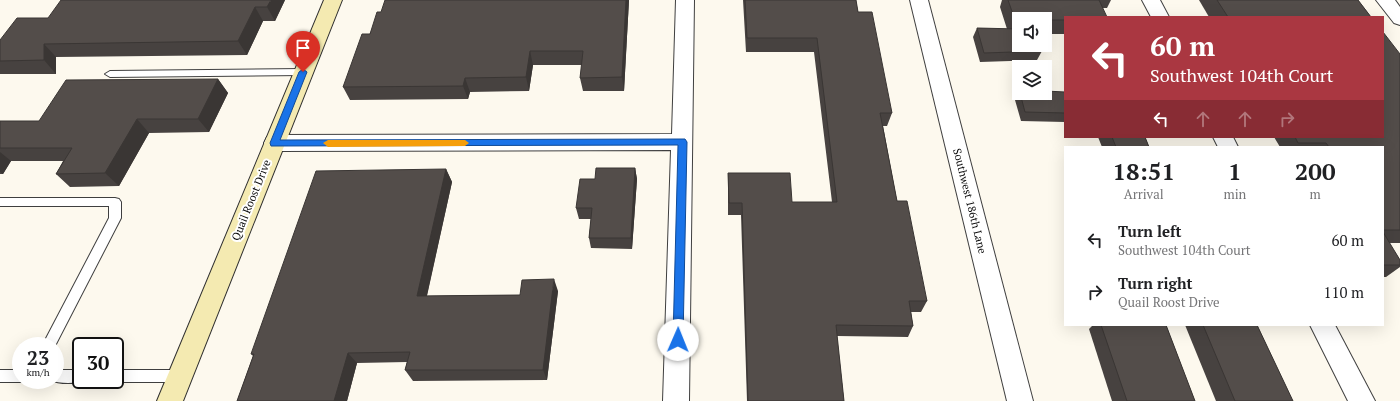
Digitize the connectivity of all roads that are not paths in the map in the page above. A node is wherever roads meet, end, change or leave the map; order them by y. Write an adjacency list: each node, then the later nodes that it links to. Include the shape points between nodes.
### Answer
1 (333, 0): 8 (main road, Quail Roost Drive)
2 (685, 0): 10 (street)
3 (919, 0): 21 (street, Southwest 186th Lane)
4 (1151, 0): 6 (street)
5 (1385, 0): 7 (street)
6 (1159, 16)
7 (1400, 19)
8 (303, 72): 9 (lane); 11 (main road, Quail Roost Drive)
9 (110, 74)
10 (682, 142): 11 (street); 20 (street)
11 (274, 143): 18 (main road, Quail Roost Drive)
12 (0, 202): 14 (lane, via 115,202 115,218)
13 (1323, 326): 22 (street)
14 (53, 337)
15 (0, 376): 16 (lane)
16 (12, 376)
17 (124, 376): 18 (lane)
18 (180, 376): 19 (main road, Quail Roost Drive)
19 (170, 401)
20 (676, 401)
21 (1020, 401)
22 (1362, 401)

